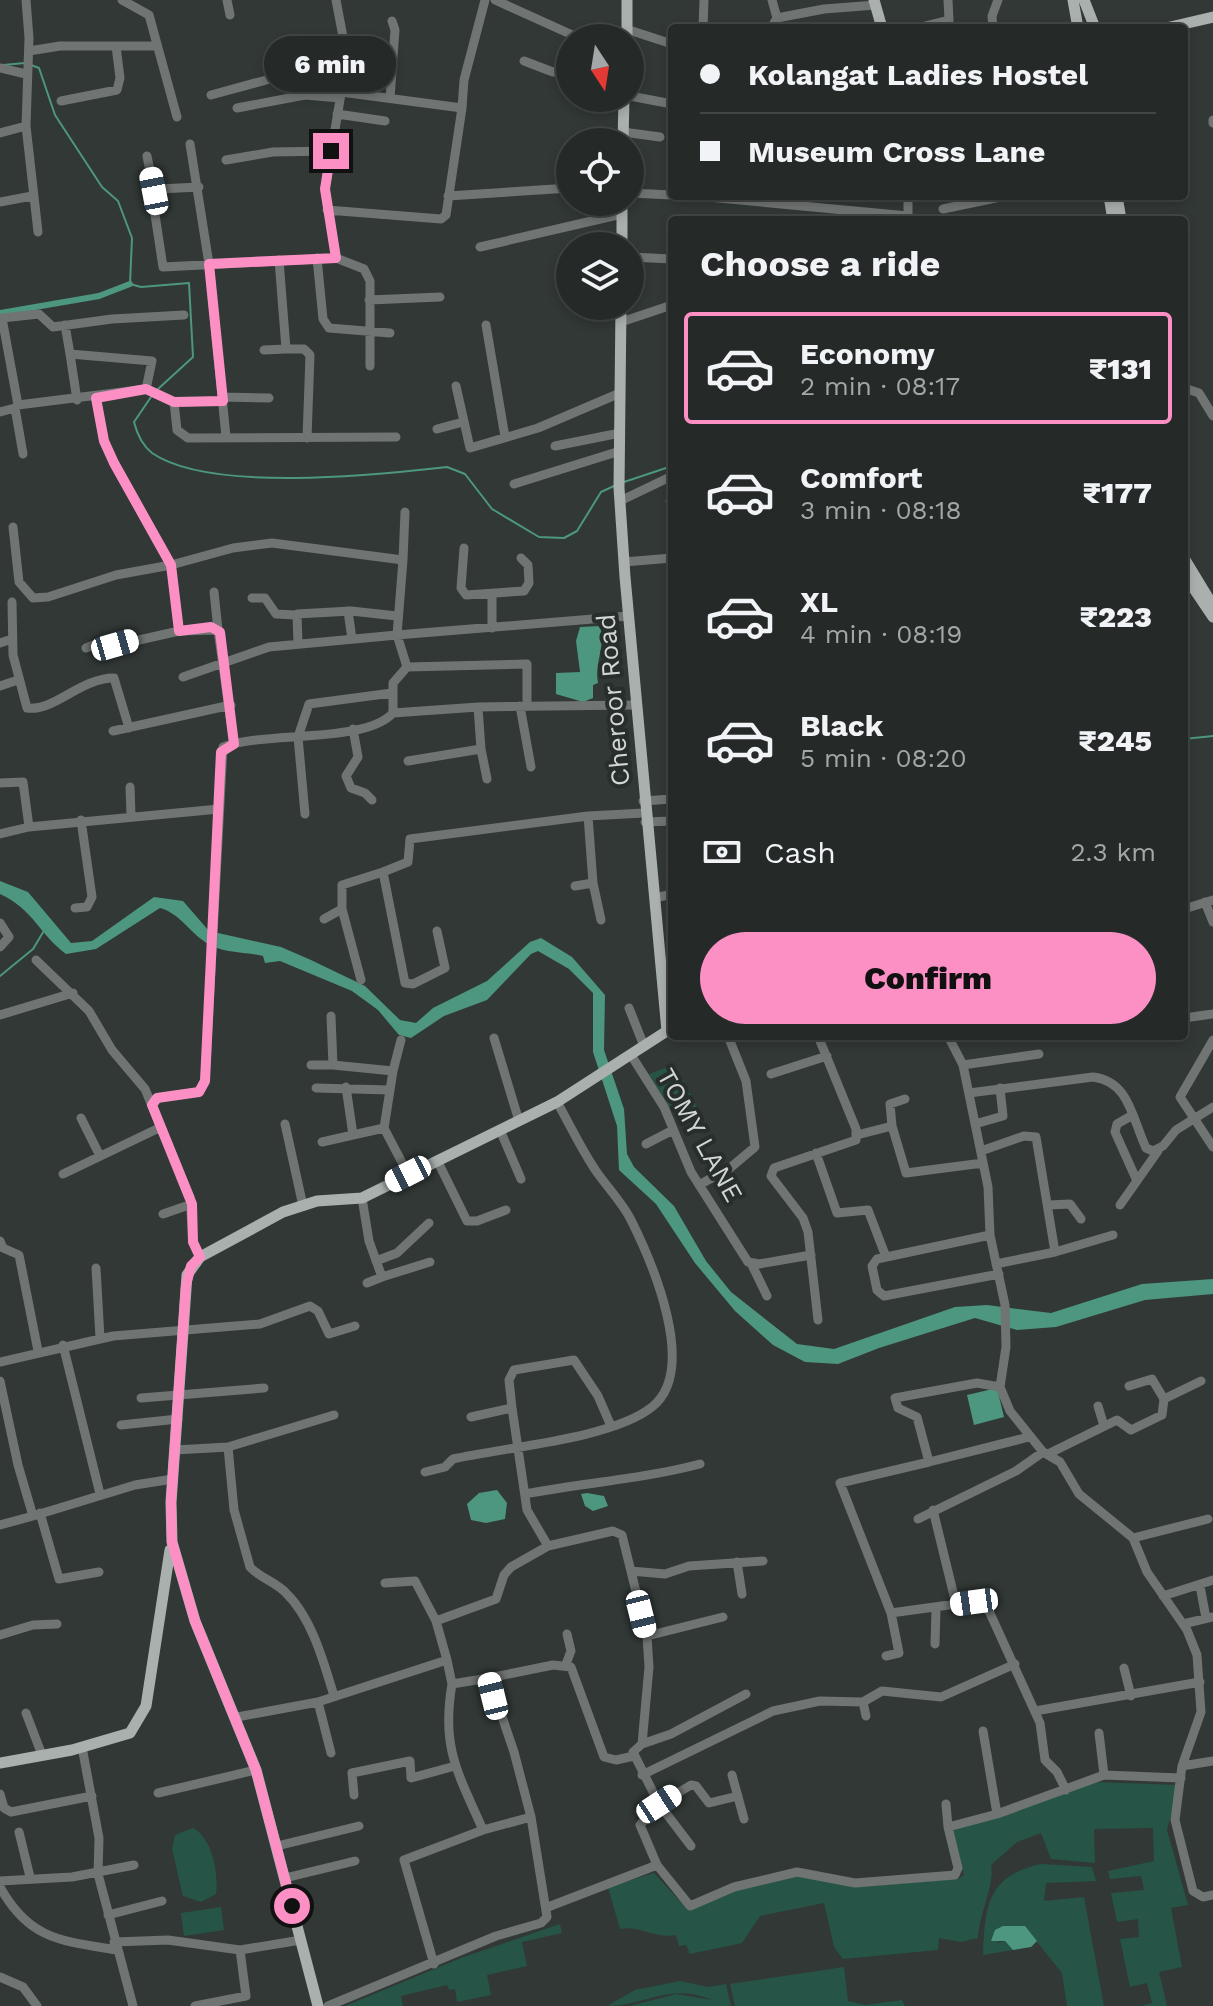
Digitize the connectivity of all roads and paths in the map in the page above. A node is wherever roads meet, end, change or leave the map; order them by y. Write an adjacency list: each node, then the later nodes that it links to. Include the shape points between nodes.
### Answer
1 (26, 0): 37 (street)
2 (122, 0): 16 (street, via 128,6)
3 (227, 0): 17 (street)
4 (336, 0): 35 (street)
5 (485, 0): 47 (street)
6 (495, 0): 15 (street)
7 (627, 0): 21 (main road)
8 (704, 0): 22 (street)
9 (772, 0): 19 (street)
10 (948, 0): 25 (street, via 949,20)
11 (998, 0): 26 (street)
12 (1073, 0): 27 (main road)
13 (1084, 0): 28 (main road)
14 (875, 2): 19 (street); 24 (main road)
15 (512, 3): 30 (street)
16 (146, 5): 34 (street)
17 (230, 15)
18 (1213, 17): 29 (main road)
19 (777, 18): 23 (street)
20 (392, 21): 42 (street)
21 (628, 24)
22 (703, 24)
23 (773, 24)
24 (881, 24)
25 (933, 24)
26 (993, 24)
27 (1077, 24)
28 (1093, 24)
29 (1183, 24)
30 (556, 28)
31 (644, 38): 32 (street)
32 (668, 43)
33 (116, 46): 34 (street); 37 (street, via 60,46); 44 (street, via 117,90)
34 (157, 46): 49 (street)
35 (347, 58): 40 (street); 41 (street)
36 (524, 61): 39 (street)
37 (27, 63): 38 (street); 51 (street)
38 (0, 68)
39 (556, 72)
40 (211, 95)
41 (340, 95): 42 (street); 46 (street, via 305,95); 48 (street)
42 (390, 98): 47 (street)
43 (644, 99): 45 (street)
44 (61, 101)
45 (668, 103)
46 (237, 108)
47 (462, 108): 65 (street)
48 (337, 114): 50 (street); 56 (street)
49 (177, 117)
50 (385, 121)
51 (26, 126): 52 (street); 64 (street)
52 (0, 133)
53 (644, 137): 54 (street)
54 (660, 137)
55 (190, 144): 59 (street)
56 (331, 151): 58 (street); 70 (street)
57 (147, 156): 61 (street)
58 (226, 160)
59 (199, 187): 61 (street); 80 (street)
60 (556, 189): 65 (street)
61 (154, 191): 80 (street, via 163,267)
62 (644, 194): 63 (street)
63 (668, 195)
64 (32, 196): 68 (street); 73 (street)
65 (448, 196): 70 (street, via 446,215 436,221)
66 (734, 200): 71 (street)
67 (986, 200): 69 (street)
68 (0, 202)
69 (943, 209)
70 (327, 210): 76 (street)
71 (872, 215)
72 (593, 216): 74 (street)
73 (38, 232)
74 (480, 247)
75 (317, 258): 76 (street); 79 (street); 89 (street, via 326,325)
76 (336, 258): 82 (street, via 368,274)
77 (644, 258): 78 (street)
78 (668, 259)
79 (279, 260): 80 (street); 91 (street)
80 (209, 264): 101 (street)
81 (440, 297): 82 (street)
82 (369, 300): 89 (street)
83 (668, 306): 86 (street)
84 (184, 315): 87 (street)
85 (1, 318): 87 (street, via 39,314 49,327); 104 (street)
86 (621, 322): 98 (main road, Cheroor Road)
87 (65, 325): 93 (street)
88 (486, 325): 112 (street)
89 (369, 332): 90 (street); 94 (street)
90 (390, 333)
91 (286, 349): 92 (street); 113 (street, via 304,349 310,355)
92 (264, 350)
93 (70, 354): 97 (street, via 152,361); 102 (street)
94 (370, 366)
95 (456, 386): 107 (street)
96 (1188, 389): 106 (street, via 1199,393)
97 (150, 392): 99 (street); 103 (street)
98 (620, 393): 109 (main road, Cheroor Road); 112 (street)
99 (96, 398): 102 (street); 127 (street, via 109,452)
100 (269, 398): 101 (street)
101 (223, 399): 103 (street); 110 (street)
102 (77, 400): 104 (street)
103 (174, 402): 110 (street, via 179,434)
104 (16, 407): 105 (street); 115 (street)
105 (0, 412)
106 (1213, 416)
107 (463, 422): 108 (street); 112 (street, via 470,448)
108 (437, 429)
109 (620, 433): 114 (street); 116 (main road, Cheroor Road)
110 (226, 437): 113 (street)
111 (396, 437): 113 (street)
112 (505, 437)
113 (307, 438)
114 (555, 446)
115 (23, 454)
116 (619, 454): 118 (street); 119 (main road, Cheroor Road)
117 (668, 478): 119 (street)
118 (514, 484)
119 (620, 497): 126 (main road, Cheroor Road)
120 (405, 512): 125 (street)
121 (13, 527): 127 (street, via 19,582 33,598)
122 (464, 548): 130 (street, via 462,592)
123 (521, 558): 130 (street, via 528,565 527,588)
124 (668, 558): 126 (street)
125 (403, 560): 127 (street, via 272,543); 136 (street)
126 (624, 562): 137 (main road, Cheroor Road)
127 (171, 565): 141 (street)
128 (1188, 579): 133 (main road); 138 (main road)
129 (214, 592): 140 (street)
130 (492, 595): 139 (street)
131 (252, 598): 135 (street, via 265,598 276,614)
132 (12, 602): 143 (street)
133 (1213, 606)
134 (348, 611): 135 (street); 136 (street); 144 (street)
135 (295, 615): 146 (street)
136 (397, 616): 142 (street)
137 (629, 616): 139 (street); 155 (main road, Cheroor Road)
138 (1213, 617)
139 (492, 628): 142 (street)
140 (218, 630): 141 (street); 148 (street)
141 (179, 631): 147 (street)
142 (397, 635): 144 (street); 149 (street)
143 (12, 639): 145 (street); 151 (street)
144 (352, 639): 146 (street)
145 (0, 643)
146 (298, 644): 148 (street, via 269,647)
147 (86, 648)
148 (225, 663): 150 (street); 154 (street)
149 (407, 667): 153 (street, via 396,676); 156 (street, via 527,664)
150 (183, 677)
151 (18, 680): 152 (street); 159 (street, via 31,709 84,683 114,678)
152 (0, 686)
153 (392, 693): 158 (street); 162 (street, via 309,704)
154 (231, 705): 159 (street); 163 (street)
155 (635, 705): 156 (street); 173 (main road, Cheroor Road)
156 (523, 706): 157 (street); 166 (street)
157 (478, 707): 158 (street); 164 (street)
158 (393, 713): 160 (street, via 380,723)
159 (129, 728): 161 (street)
160 (353, 729): 162 (street); 170 (street, via 358,757 346,776 351,788)
161 (113, 731)
162 (298, 737): 163 (street); 174 (street)
163 (234, 744): 172 (street, via 221,752)
164 (481, 749): 165 (street); 167 (street)
165 (408, 761)
166 (531, 767)
167 (487, 779)
168 (0, 783): 179 (street, via 23,782)
169 (130, 787): 175 (street)
170 (372, 800)
171 (668, 801): 173 (street)
172 (219, 809): 175 (street); 228 (street, via 203,1088 157,1098)
173 (644, 812): 176 (street); 178 (street); 185 (main road, Cheroor Road)
174 (305, 814)
175 (131, 815): 177 (street)
176 (588, 816): 181 (street, via 414,837 407,844 408,862); 182 (street)
177 (81, 820): 179 (street); 187 (street, via 92,897 87,907)
178 (668, 820)
179 (29, 827): 180 (street)
180 (0, 834)
181 (383, 872): 189 (street, via 342,885); 194 (street, via 405,983 445,968)
182 (593, 883): 183 (street); 191 (street)
183 (575, 886)
184 (668, 895): 185 (street)
185 (655, 898): 200 (main road, Cheroor Road)
186 (1209, 901): 188 (street); 192 (street)
187 (75, 908)
188 (1188, 908)
189 (342, 909): 190 (street); 197 (street)
190 (324, 919)
191 (601, 920)
192 (1213, 922)
193 (0, 923): 195 (street, via 9,937)
194 (437, 931)
195 (0, 947)
196 (36, 960): 198 (street)
197 (361, 980)
198 (73, 993): 202 (street); 228 (street, via 139,1079)
199 (629, 1008): 212 (street)
200 (668, 1012)
201 (1213, 1014): 204 (street)
202 (0, 1015)
203 (331, 1016): 217 (street)
204 (1188, 1017)
205 (668, 1031): 212 (main road, Cheroor Road)
206 (494, 1038): 233 (street)
207 (401, 1040): 219 (street)
208 (730, 1040): 256 (street, via 746,1081 755,1147)
209 (820, 1040): 215 (street)
210 (950, 1040): 218 (street)
211 (1213, 1040): 232 (street, via 1180,1097)
212 (644, 1046): 214 (main road, Cheroor Road)
213 (1039, 1054): 218 (street)
214 (631, 1055): 227 (main road, Cheroor Road); 240 (street, TOMY LANE)
215 (827, 1056): 220 (street); 242 (street)
216 (311, 1065): 217 (street)
217 (333, 1065): 219 (street)
218 (963, 1065): 225 (street)
219 (393, 1071): 224 (street)
220 (771, 1074)
221 (346, 1087): 222 (street); 224 (street); 241 (street)
222 (316, 1088)
223 (1000, 1088): 225 (street); 230 (street, via 1106,1078 1119,1086); 235 (street, via 1003,1116)
224 (390, 1090): 238 (street)
225 (969, 1093): 235 (street)
226 (905, 1099): 236 (street, via 890,1104)
227 (557, 1102): 233 (main road); 302 (street, via 595,1170 630,1217 662,1287 672,1351 667,1388 653,1407)
228 (152, 1105): 237 (street)
229 (1213, 1107): 232 (street)
230 (1131, 1116): 247 (street, via 1146,1148); 255 (street, via 1117,1124 1115,1132)
231 (81, 1118): 249 (street)
232 (1193, 1118): 245 (street); 247 (street)
233 (519, 1121): 239 (main road)
234 (285, 1124): 261 (street)
235 (975, 1124): 246 (street)
236 (892, 1126): 242 (street); 251 (street, via 906,1173)
237 (159, 1128): 249 (street); 258 (street)
238 (384, 1128): 241 (street); 253 (street)
239 (500, 1130): 250 (main road); 254 (street)
240 (673, 1130): 244 (street); 256 (street, TOMY LANE)
241 (353, 1135): 243 (street)
242 (857, 1135): 248 (street, via 852,1144)
243 (322, 1142)
244 (646, 1144)
245 (1213, 1147)
246 (981, 1151): 251 (street); 259 (street, via 1036,1137)
247 (1158, 1151): 255 (street)
248 (816, 1153): 270 (street, via 771,1171 803,1218); 272 (street, via 835,1209 842,1214 868,1210)
249 (100, 1156): 252 (street)
250 (437, 1160): 253 (main road); 262 (street, via 467,1221)
251 (983, 1163): 266 (street)
252 (63, 1174)
253 (408, 1174): 257 (main road)
254 (521, 1179)
255 (1137, 1181): 260 (street)
256 (699, 1185): 275 (street, TOMY LANE)
257 (362, 1198): 261 (main road); 273 (street)
258 (192, 1204): 263 (street); 271 (street, via 193,1242)
259 (1049, 1205): 264 (street, via 1070,1204); 269 (street)
260 (1120, 1205)
261 (303, 1206): 271 (main road)
262 (506, 1210)
263 (163, 1214)
264 (1081, 1219)
265 (429, 1223): 273 (street, via 397,1253)
266 (990, 1235): 272 (street); 277 (street)
267 (1113, 1235): 269 (street)
268 (0, 1241): 286 (street, via 19,1255)
269 (1055, 1252): 277 (street)
270 (811, 1255): 275 (street); 281 (street)
271 (200, 1257): 283 (main road, via 187,1275)
272 (886, 1257): 277 (street, via 872,1266 877,1290 884,1296)
273 (376, 1261): 278 (street)
274 (430, 1262): 278 (street)
275 (752, 1265): 280 (street, TOMY LANE)
276 (96, 1268): 284 (street)
277 (997, 1269): 291 (street, via 1006,1333)
278 (382, 1277): 279 (street)
279 (367, 1283)
280 (767, 1296)
281 (818, 1320)
282 (355, 1326): 283 (street, via 329,1334 310,1306 260,1324)
283 (183, 1329): 284 (street); 293 (main road)
284 (100, 1338): 285 (street)
285 (63, 1345): 286 (street); 313 (street)
286 (38, 1351): 287 (street)
287 (0, 1362)
288 (0, 1381): 316 (street, via 18,1465)
289 (1201, 1381): 295 (street)
290 (1129, 1386): 295 (street, via 1155,1380)
291 (1000, 1387): 304 (street); 309 (street, via 977,1383 895,1398 898,1408 917,1417)
292 (264, 1388): 293 (street)
293 (180, 1396): 294 (street); 300 (main road)
294 (141, 1398)
295 (1164, 1399): 303 (street, via 1162,1415 1131,1430 1121,1420)
296 (1098, 1406): 303 (street)
297 (512, 1408): 299 (street); 302 (street, via 509,1380 514,1370 574,1360); 306 (street)
298 (334, 1415): 305 (street)
299 (471, 1417)
300 (178, 1419): 301 (street); 307 (main road)
301 (121, 1425)
302 (611, 1426): 306 (street)
303 (1104, 1426): 308 (street)
304 (1029, 1437): 308 (street); 309 (street)
305 (228, 1447): 307 (street); 353 (street, via 237,1525 254,1572 293,1601 321,1654)
306 (519, 1448): 311 (street, via 453,1459); 314 (street)
307 (175, 1450): 312 (main road)
308 (1045, 1453): 315 (street); 320 (street, via 1060,1462 1079,1494)
309 (929, 1462): 334 (street, via 840,1483)
310 (700, 1464): 314 (street)
311 (425, 1472)
312 (173, 1479): 313 (street); 321 (main road)
313 (100, 1494): 316 (street)
314 (525, 1494): 322 (street, via 532,1522)
315 (933, 1510): 317 (street); 332 (street)
316 (37, 1514): 319 (street); 326 (street, via 59,1579)
317 (918, 1519)
318 (1208, 1519): 320 (street)
319 (0, 1525)
320 (1133, 1538): 331 (street)
321 (172, 1542): 360 (main road, via 195,1621); 364 (main road, via 146,1706 130,1733)
322 (548, 1546): 325 (street, via 619,1531); 337 (street, via 511,1567 496,1599)
323 (763, 1561): 324 (street)
324 (737, 1562): 325 (street, via 665,1574); 330 (street)
325 (631, 1571): 342 (street)
326 (99, 1572)
327 (1213, 1580): 329 (street)
328 (385, 1583): 337 (street, via 415,1581)
329 (1200, 1586): 331 (street); 336 (street)
330 (742, 1594)
331 (1163, 1596): 339 (street)
332 (956, 1604): 333 (street); 347 (street, via 983,1605)
333 (936, 1609): 334 (street); 343 (street)
334 (891, 1613): 344 (street, via 899,1653)
335 (723, 1617): 342 (street)
336 (1210, 1617): 339 (street)
337 (436, 1621): 345 (street)
338 (57, 1624): 341 (street)
339 (1183, 1624): 350 (street, via 1197,1655)
340 (567, 1634): 346 (street, via 571,1651)
341 (0, 1635)
342 (647, 1636): 363 (street)
343 (935, 1644)
344 (886, 1656)
345 (447, 1660): 351 (street); 353 (street)
346 (566, 1664): 349 (street); 367 (street, via 576,1671 604,1757)
347 (1015, 1664): 356 (street, via 941,1697 891,1690); 357 (street)
348 (1124, 1668): 354 (street)
349 (489, 1678): 351 (street); 386 (street)
350 (1200, 1682): 354 (street); 371 (street, via 1201,1712)
351 (452, 1684): 370 (street, via 446,1718)
352 (746, 1694): 363 (street)
353 (334, 1696): 355 (street)
354 (1131, 1696): 357 (street)
355 (318, 1702): 360 (street); 365 (street)
356 (863, 1702): 359 (street); 373 (street, via 820,1701 773,1711)
357 (1035, 1711): 377 (street, via 1045,1760)
358 (26, 1713): 366 (street)
359 (866, 1716)
360 (237, 1717): 372 (main road)
361 (983, 1731): 385 (street)
362 (1099, 1733): 375 (street)
363 (642, 1744): 367 (street)
364 (82, 1747): 366 (main road); 381 (street)
365 (331, 1753)
366 (42, 1755): 368 (main road)
367 (634, 1756): 373 (street)
368 (1, 1759)
369 (1213, 1761): 371 (street)
370 (455, 1766): 380 (street, via 411,1778 410,1761 352,1773); 390 (street)
371 (1182, 1766): 376 (street)
372 (256, 1770): 378 (street); 392 (main road)
373 (642, 1775): 383 (street)
374 (732, 1775): 382 (street)
375 (1104, 1775): 376 (street); 377 (street)
376 (1181, 1778): 402 (street, via 1176,1827 1193,1891)
377 (1066, 1790): 385 (street)
378 (158, 1793)
379 (0, 1794): 381 (street, via 11,1812)
380 (354, 1795)
381 (92, 1796): 397 (street)
382 (738, 1796): 383 (street, via 709,1803 691,1785); 387 (street)
383 (659, 1804): 393 (street); 396 (street, via 640,1825)
384 (946, 1804): 389 (street)
385 (997, 1814): 389 (street)
386 (531, 1817): 390 (street); 404 (street)
387 (744, 1819)
388 (359, 1826): 392 (street)
389 (948, 1827): 396 (street, via 955,1875 855,1883 797,1872 734,1887 690,1906)
390 (483, 1830): 409 (street, via 404,1860)
391 (19, 1832): 398 (street)
392 (277, 1846): 399 (main road)
393 (691, 1846)
394 (355, 1861): 399 (street)
395 (134, 1865): 397 (street)
396 (657, 1865): 404 (street)
397 (98, 1874): 398 (street); 405 (street)
398 (30, 1877): 400 (street)
399 (285, 1878): 406 (main road)
400 (0, 1881)
401 (0, 1887): 407 (street, via 13,1910 47,1936)
402 (1213, 1895)
403 (162, 1901): 405 (street)
404 (548, 1907): 409 (street, via 541,1923)
405 (108, 1915): 407 (street)
406 (301, 1940): 408 (street); 415 (main road)
407 (116, 1946): 408 (street, via 168,1940); 413 (street)
408 (240, 1950): 411 (street, via 247,1994)
409 (434, 1964): 416 (street)
410 (0, 1977): 412 (street, via 23,1987)
411 (240, 2003): 414 (street)
412 (37, 2006)
413 (133, 2006)
414 (195, 2006)
415 (318, 2006)
416 (328, 2006)

